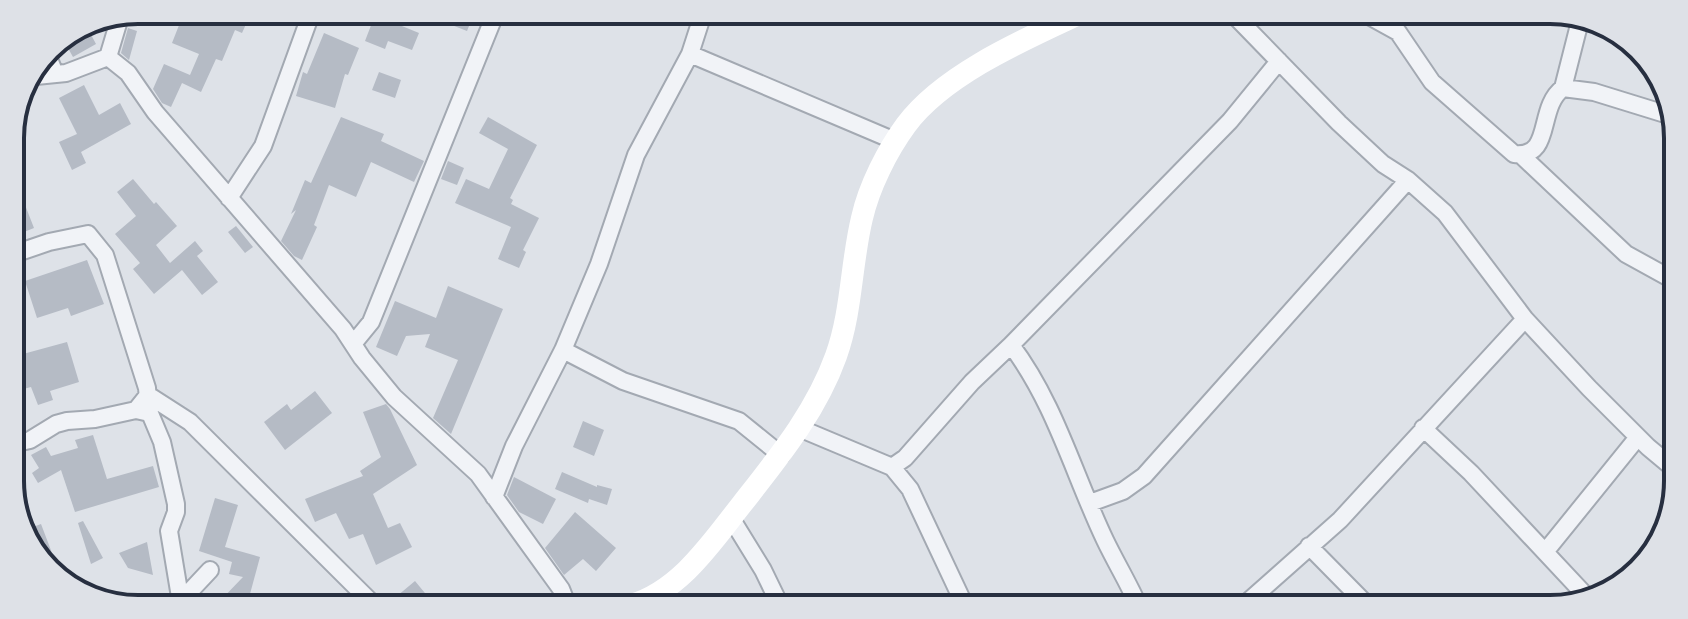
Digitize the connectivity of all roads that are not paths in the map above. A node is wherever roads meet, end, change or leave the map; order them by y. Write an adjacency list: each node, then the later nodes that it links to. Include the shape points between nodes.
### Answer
1 (307, 24): 20 (street, via 263,146)
2 (491, 24): 24 (street, via 371,322)
3 (698, 24): 9 (street)
4 (1058, 24): 17 (street, via 950,83)
5 (1243, 24): 11 (street)
6 (1384, 24): 18 (street, via 1398,32 1432,82 1507,149)
7 (117, 26): 10 (street)
8 (1578, 28): 15 (street)
9 (690, 54): 17 (street); 26 (street, via 636,155)
10 (108, 57): 13 (street); 20 (street, via 128,73)
11 (1279, 61): 19 (street, via 1383,164); 25 (street, via 1230,121)
12 (51, 65): 13 (street)
13 (55, 74): 14 (street)
14 (44, 75)
15 (1563, 88): 16 (street); 18 (street, via 1548,104 1537,147)
16 (1661, 113)
17 (895, 141): 29 (street, via 865,207 837,356)
18 (1521, 155): 22 (street, via 1626,254)
19 (1408, 180): 23 (street, via 1445,213); 37 (street, via 1144,476 1123,491)
20 (229, 198): 24 (street)
21 (24, 251): 27 (street, via 88,234 96,242 105,255)
22 (1664, 275)
23 (1525, 319): 30 (street); 31 (street)
24 (353, 344): 36 (street, via 394,397 464,459)
25 (1011, 345): 35 (street); 37 (street, via 1042,394)
26 (563, 350): 33 (street, via 623,381 739,421); 36 (street)
27 (148, 395): 28 (street); 45 (street, via 190,422)
28 (143, 412): 32 (street, via 56,424); 43 (street, via 162,442 176,504 169,531)
29 (799, 428): 33 (street); 35 (street)
30 (1423, 428): 39 (street, via 1363,497); 40 (street)
31 (1638, 437): 34 (street); 40 (street)
32 (24, 441)
33 (781, 455): 38 (street)
34 (1664, 460)
35 (892, 467): 49 (street, via 910,489)
36 (494, 497): 46 (street)
37 (1090, 503): 50 (street)
38 (731, 518): 47 (street, via 704,552); 48 (street)
39 (1309, 546): 51 (street); 52 (street)
40 (1545, 552): 42 (street)
41 (210, 570): 44 (street)
42 (1581, 590)
43 (179, 595)
44 (187, 595)
45 (364, 595)
46 (563, 595)
47 (654, 595)
48 (775, 595)
49 (960, 595)
50 (1133, 595)
51 (1255, 595)
52 (1357, 595)

